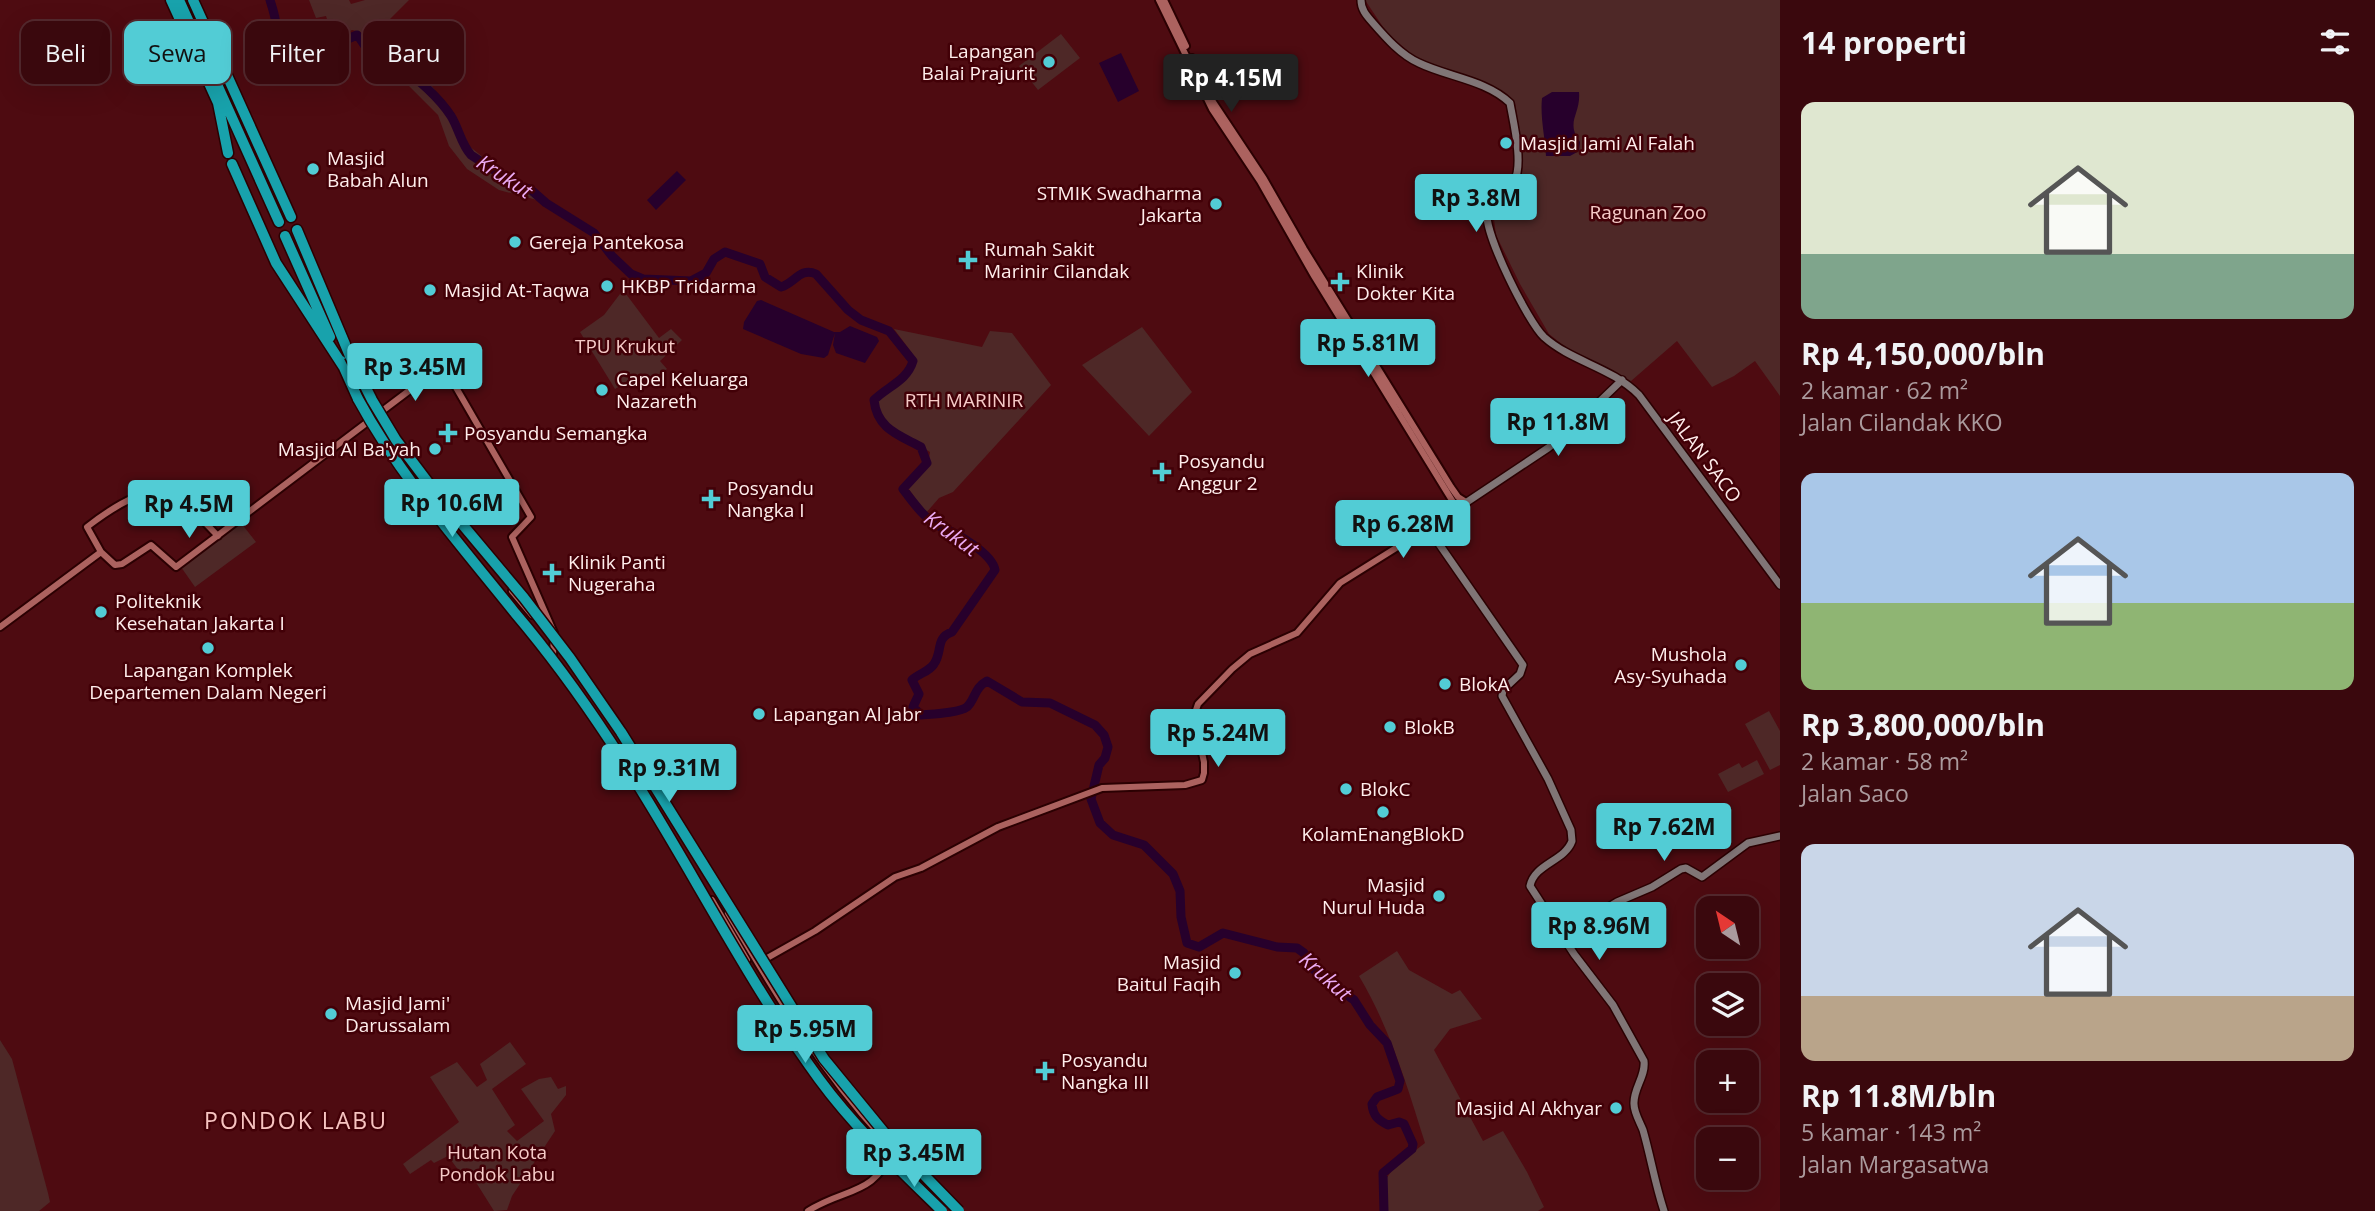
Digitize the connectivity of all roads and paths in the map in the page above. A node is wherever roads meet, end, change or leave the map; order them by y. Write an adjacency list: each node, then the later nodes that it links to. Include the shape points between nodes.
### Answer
1 (171, 0): 6 (highway, via 218,103)
2 (180, 0): 9 (highway)
3 (193, 0): 8 (highway)
4 (1162, 0): 15 (street, via 1216,107 1451,488); 16 (street, via 1209,104 1260,181)
5 (1361, 0): 13 (main road, JALAN SACO, via 1379,30 1406,56 1491,90 1510,103 1517,173 1490,201 1487,212 1499,256 1543,336)
6 (228, 153)
7 (232, 164): 12 (highway, via 276,262)
8 (291, 217)
9 (279, 222)
10 (297, 230): 28 (highway, bridge, via 350,356 396,440 524,598 600,701 647,772)
11 (285, 236): 12 (highway)
12 (343, 366): 28 (highway, bridge, via 379,436 408,479 537,639)
13 (1622, 380): 15 (main road, via 1548,448); 20 (main road, JALAN SACO, via 1639,395)
14 (375, 417): 18 (street); 21 (street, via 443,365 531,517 512,537); 23 (street); 24 (street, via 418,487)
15 (1466, 502): 16 (main road)
16 (1454, 510): 17 (main road)
17 (1428, 528): 29 (main road, via 1523,665 1502,694 1571,830 1570,846 1533,877 1530,886); 30 (street, via 1340,583 1297,633 1250,654 1198,704 1194,716 1204,762 1202,780 1185,785 1102,788 998,827 895,877)
18 (218, 536): 19 (street, via 176,567 151,545 118,565); 19 (street, via 192,510 162,491 112,508 87,527)
19 (101, 552): 22 (street)
20 (1780, 585)
21 (548, 618): 23 (street); 25 (street)
22 (0, 627)
23 (541, 627): 24 (street); 25 (street)
24 (532, 628): 26 (street)
25 (554, 645): 26 (street); 28 (street, via 618,733)
26 (553, 655): 28 (street, via 618,746)
27 (1780, 836): 29 (main road, via 1748,843 1702,877 1681,869)
28 (718, 903): 30 (street); 32 (highway, bridge, via 824,1059); 32 (highway, bridge, via 770,1004 819,1079 882,1153)
29 (1561, 936): 34 (main road, via 1613,1005 1644,1062 1633,1106)
30 (754, 965): 31 (street, via 794,1036 835,1093)
31 (892, 1152): 32 (street); 33 (street, via 884,1171 857,1192 824,1201)
32 (949, 1210)
33 (808, 1211)
34 (1664, 1211)

